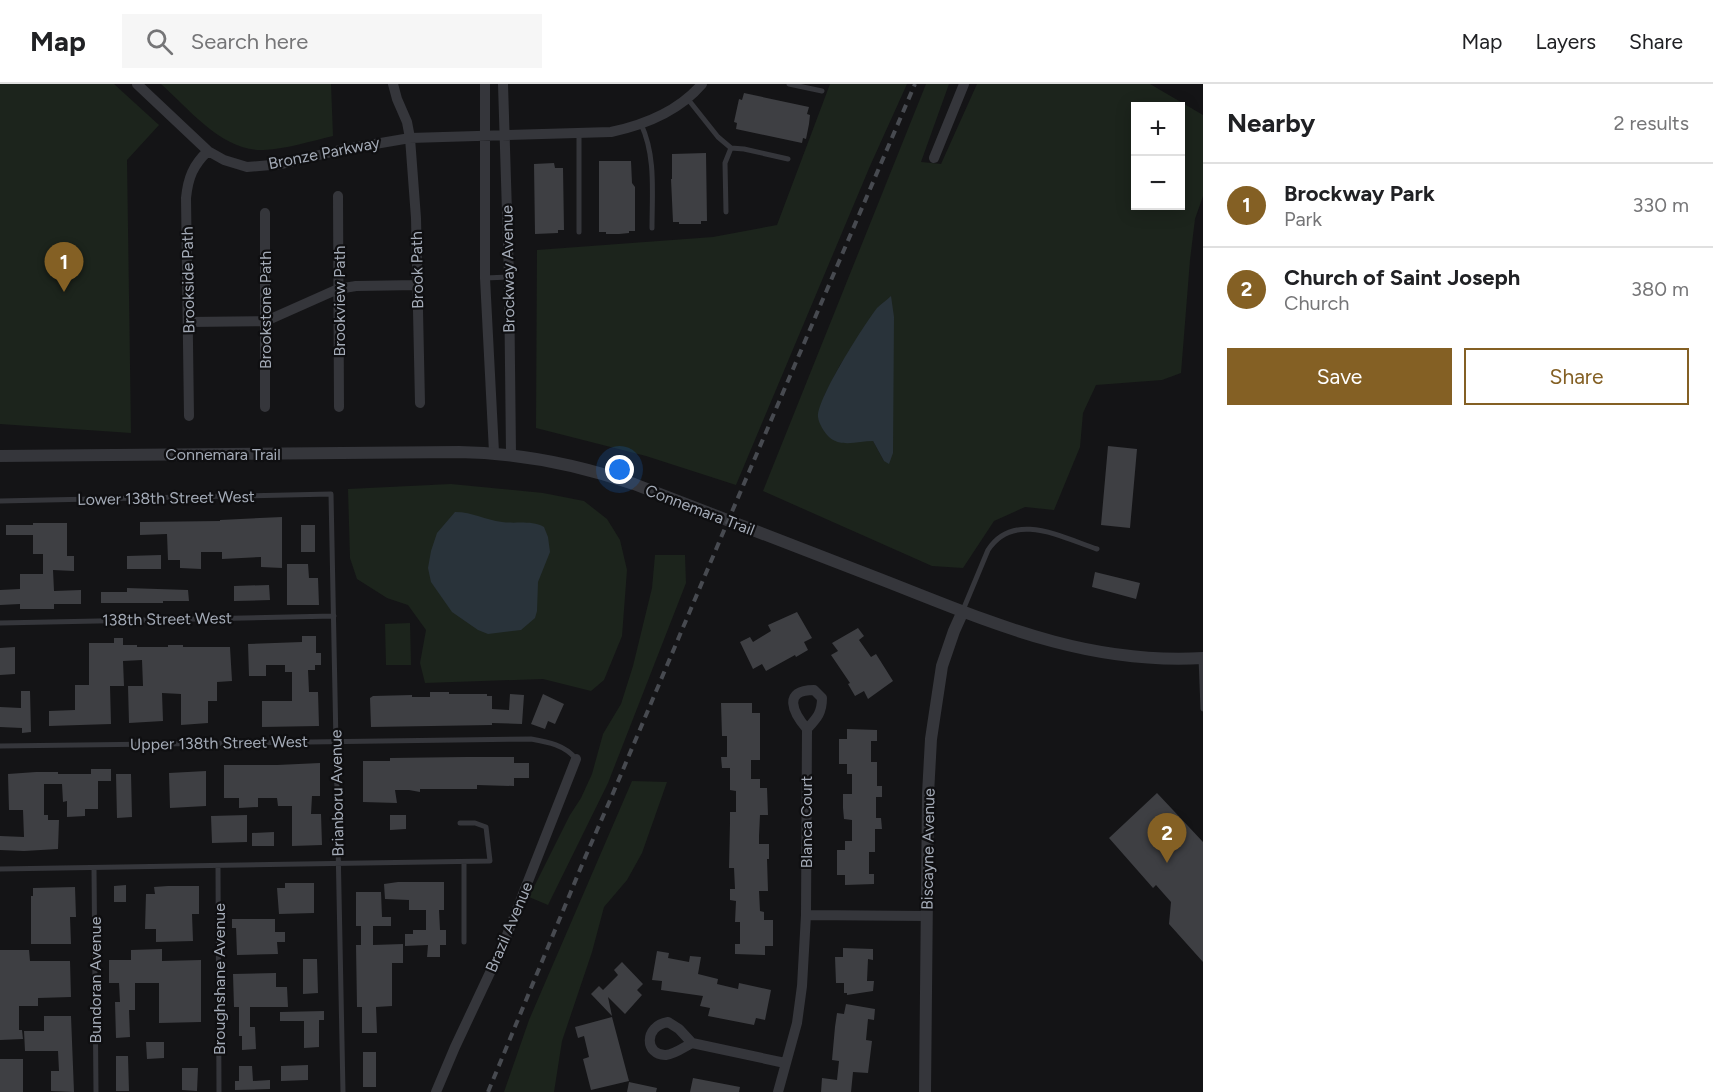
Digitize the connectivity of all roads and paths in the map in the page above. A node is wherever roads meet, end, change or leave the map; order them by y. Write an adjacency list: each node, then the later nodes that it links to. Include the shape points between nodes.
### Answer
1 (137, 84): 16 (street, Bronze Parkway)
2 (393, 84): 14 (street, Brook Path)
3 (485, 84): 12 (street, Brockway Avenue)
4 (503, 84): 13 (street, Brockway Avenue)
5 (702, 84): 9 (street, Bronze Parkway)
6 (789, 84): 8 (lane)
7 (964, 84): 17 (street)
8 (822, 91)
9 (687, 99): 10 (street, Bronze Parkway); 15 (lane)
10 (641, 124): 11 (street, Bronze Parkway, via 611,132); 22 (lane, via 652,157)
11 (579, 134): 13 (street, Bronze Parkway); 23 (lane)
12 (485, 135): 13 (street, Bronze Parkway); 14 (street, Bronze Parkway); 25 (street, Brockway Avenue)
13 (505, 135): 24 (street, Brockway Avenue)
14 (410, 138): 16 (street, Bronze Parkway, via 282,164 248,167); 26 (street, Brook Path)
15 (731, 148): 18 (lane); 20 (lane, via 725,163)
16 (208, 151): 29 (street, Brookside Path, via 195,165 188,184)
17 (934, 158)
18 (788, 159)
19 (338, 196): 27 (street, Brookview Path)
20 (726, 212)
21 (265, 213): 28 (street, Brookstone Path)
22 (652, 228)
23 (579, 232)
24 (509, 277): 25 (lane); 35 (street, Brockway Avenue)
25 (485, 278): 34 (street, Brockway Avenue)
26 (418, 285): 27 (street); 30 (street, Brook Path)
27 (338, 289): 28 (street); 32 (street, Brookview Path)
28 (266, 321): 29 (street); 31 (street, Brookstone Path)
29 (189, 322): 33 (street, Brookside Path)
30 (420, 403)
31 (266, 406)
32 (339, 406)
33 (189, 416)
34 (494, 452): 35 (street, Connemara Trail); 36 (street, Connemara Trail)
35 (511, 454): 40 (street, Connemara Trail, via 577,466 625,481)
36 (0, 456)
37 (331, 494): 38 (lane, Lower 138th Street West); 41 (lane, Brianboru Avenue)
38 (0, 501)
39 (1097, 549): 40 (lane, via 1039,530 1018,529 1003,534 988,550)
40 (963, 611): 43 (street, Connemara Trail, via 1076,648 1132,657); 56 (street, Biscayne Avenue, via 942,666 931,739)
41 (334, 616): 42 (lane, 138th Street West); 46 (lane, Brianboru Avenue)
42 (0, 623)
43 (1202, 658): 44 (lane)
44 (1203, 709)
45 (807, 729): 55 (street, Blanca Court)
46 (336, 742): 47 (lane, Upper 138th Street West); 48 (lane, Upper 138th Street West, via 531,739 570,751); 51 (lane, Brianboru Avenue)
47 (0, 746)
48 (576, 759): 63 (street, Brazil Avenue, via 503,945)
49 (460, 823): 50 (lane, via 486,827 490,861)
50 (464, 862): 51 (lane); 57 (lane)
51 (338, 864): 52 (lane); 62 (lane, Brianboru Avenue)
52 (218, 866): 53 (lane); 61 (lane, Broughshane Avenue)
53 (94, 868): 54 (lane); 60 (lane, Bundoran Avenue)
54 (0, 869)
55 (806, 915): 56 (street); 59 (street, Blanca Court, via 801,1003)
56 (927, 916): 65 (street, Biscayne Avenue)
57 (464, 942)
58 (692, 1043): 59 (street)
59 (785, 1063): 64 (street, Blanca Court)
60 (96, 1092)
61 (219, 1092)
62 (343, 1092)
63 (436, 1092)
64 (778, 1092)
65 (925, 1092)

